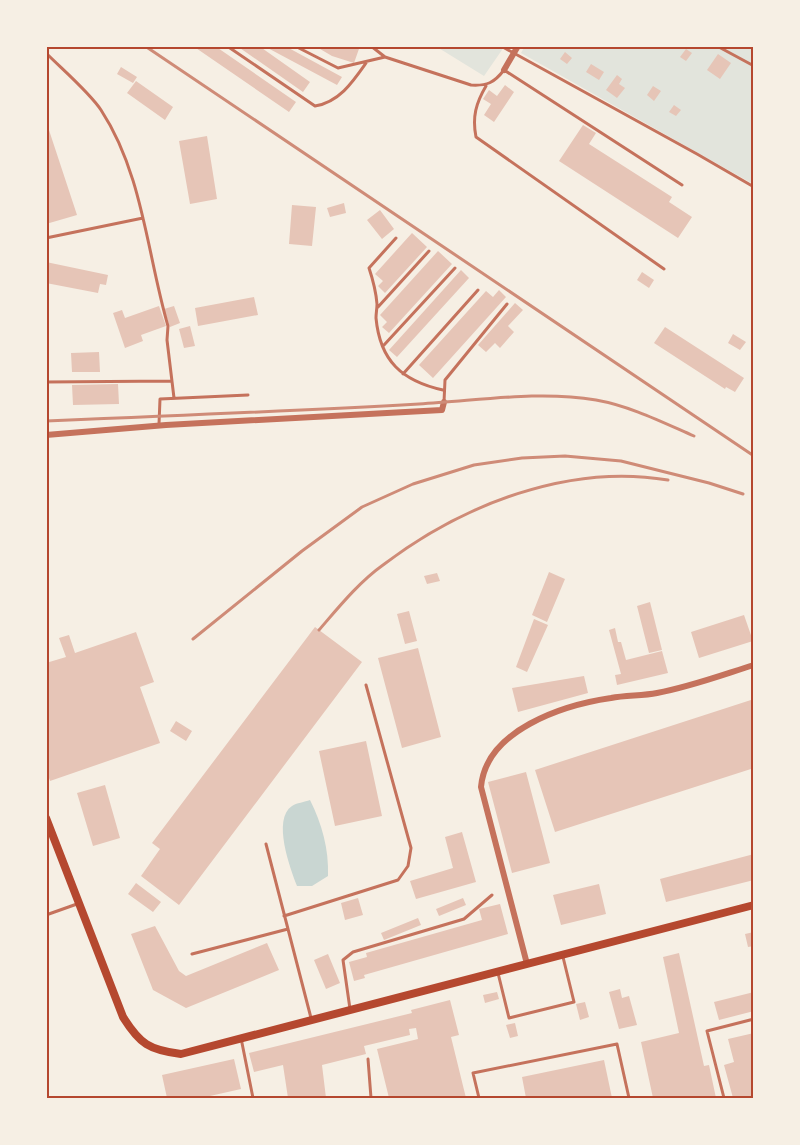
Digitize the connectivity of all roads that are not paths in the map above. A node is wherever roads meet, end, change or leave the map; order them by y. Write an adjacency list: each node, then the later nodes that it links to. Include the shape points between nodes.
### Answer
1 (227, 46): 10 (lane, via 315,106 327,104 349,87)
2 (295, 46): 10 (lane, via 338,68)
3 (371, 46): 9 (lane)
4 (501, 46): 8 (lane)
5 (518, 46): 8 (street)
6 (717, 46): 11 (lane)
7 (46, 53): 16 (lane, via 100,109 123,153)
8 (514, 54): 12 (street); 15 (lane)
9 (385, 57): 10 (lane); 13 (lane, via 471,85)
10 (367, 62)
11 (753, 66)
12 (504, 70): 13 (lane); 14 (lane)
13 (486, 86): 21 (lane, via 473,122 476,136)
14 (682, 185)
15 (753, 187)
16 (143, 218): 17 (lane); 27 (lane, via 168,326)
17 (46, 238)
18 (396, 238): 24 (lane, via 369,268)
19 (429, 251): 24 (lane)
20 (455, 268): 25 (lane)
21 (664, 269)
22 (478, 290): 26 (lane)
23 (507, 304): 29 (lane, via 445,380)
24 (378, 307): 25 (lane, via 376,316)
25 (384, 345): 26 (lane, via 390,363)
26 (403, 374): 29 (lane, via 422,386)
27 (172, 381): 28 (lane); 31 (lane)
28 (46, 382)
29 (443, 390): 32 (lane)
30 (248, 395): 31 (lane)
31 (174, 398): 33 (lane, via 160,399)
32 (444, 402): 33 (street, via 442,410 433,411)
33 (159, 426): 34 (street)
34 (46, 435)
35 (753, 665): 47 (street, via 656,693 576,705 544,716 496,750 482,773 481,787)
36 (366, 685): 43 (lane, via 411,848 408,866 398,880)
37 (46, 818): 40 (main road)
38 (266, 844): 43 (lane)
39 (492, 895): 49 (lane, via 464,919 353,952 343,960)
40 (78, 903): 42 (lane); 52 (main road, via 123,1017 150,1048 181,1053)
41 (753, 905): 46 (main road)
42 (46, 915)
43 (284, 916): 44 (lane)
44 (288, 929): 45 (lane); 51 (lane)
45 (192, 954)
46 (562, 955): 47 (main road); 48 (lane, via 574,1002 509,1018)
47 (527, 964): 48 (main road)
48 (497, 972): 51 (main road)
49 (350, 1011)
50 (753, 1019): 58 (lane, via 707,1031)
51 (311, 1020): 52 (main road)
52 (241, 1038): 54 (lane)
53 (368, 1059): 55 (lane)
54 (253, 1098)
55 (371, 1098)
56 (478, 1098): 57 (lane, via 473,1074 617,1044)
57 (629, 1098)
58 (724, 1098)

